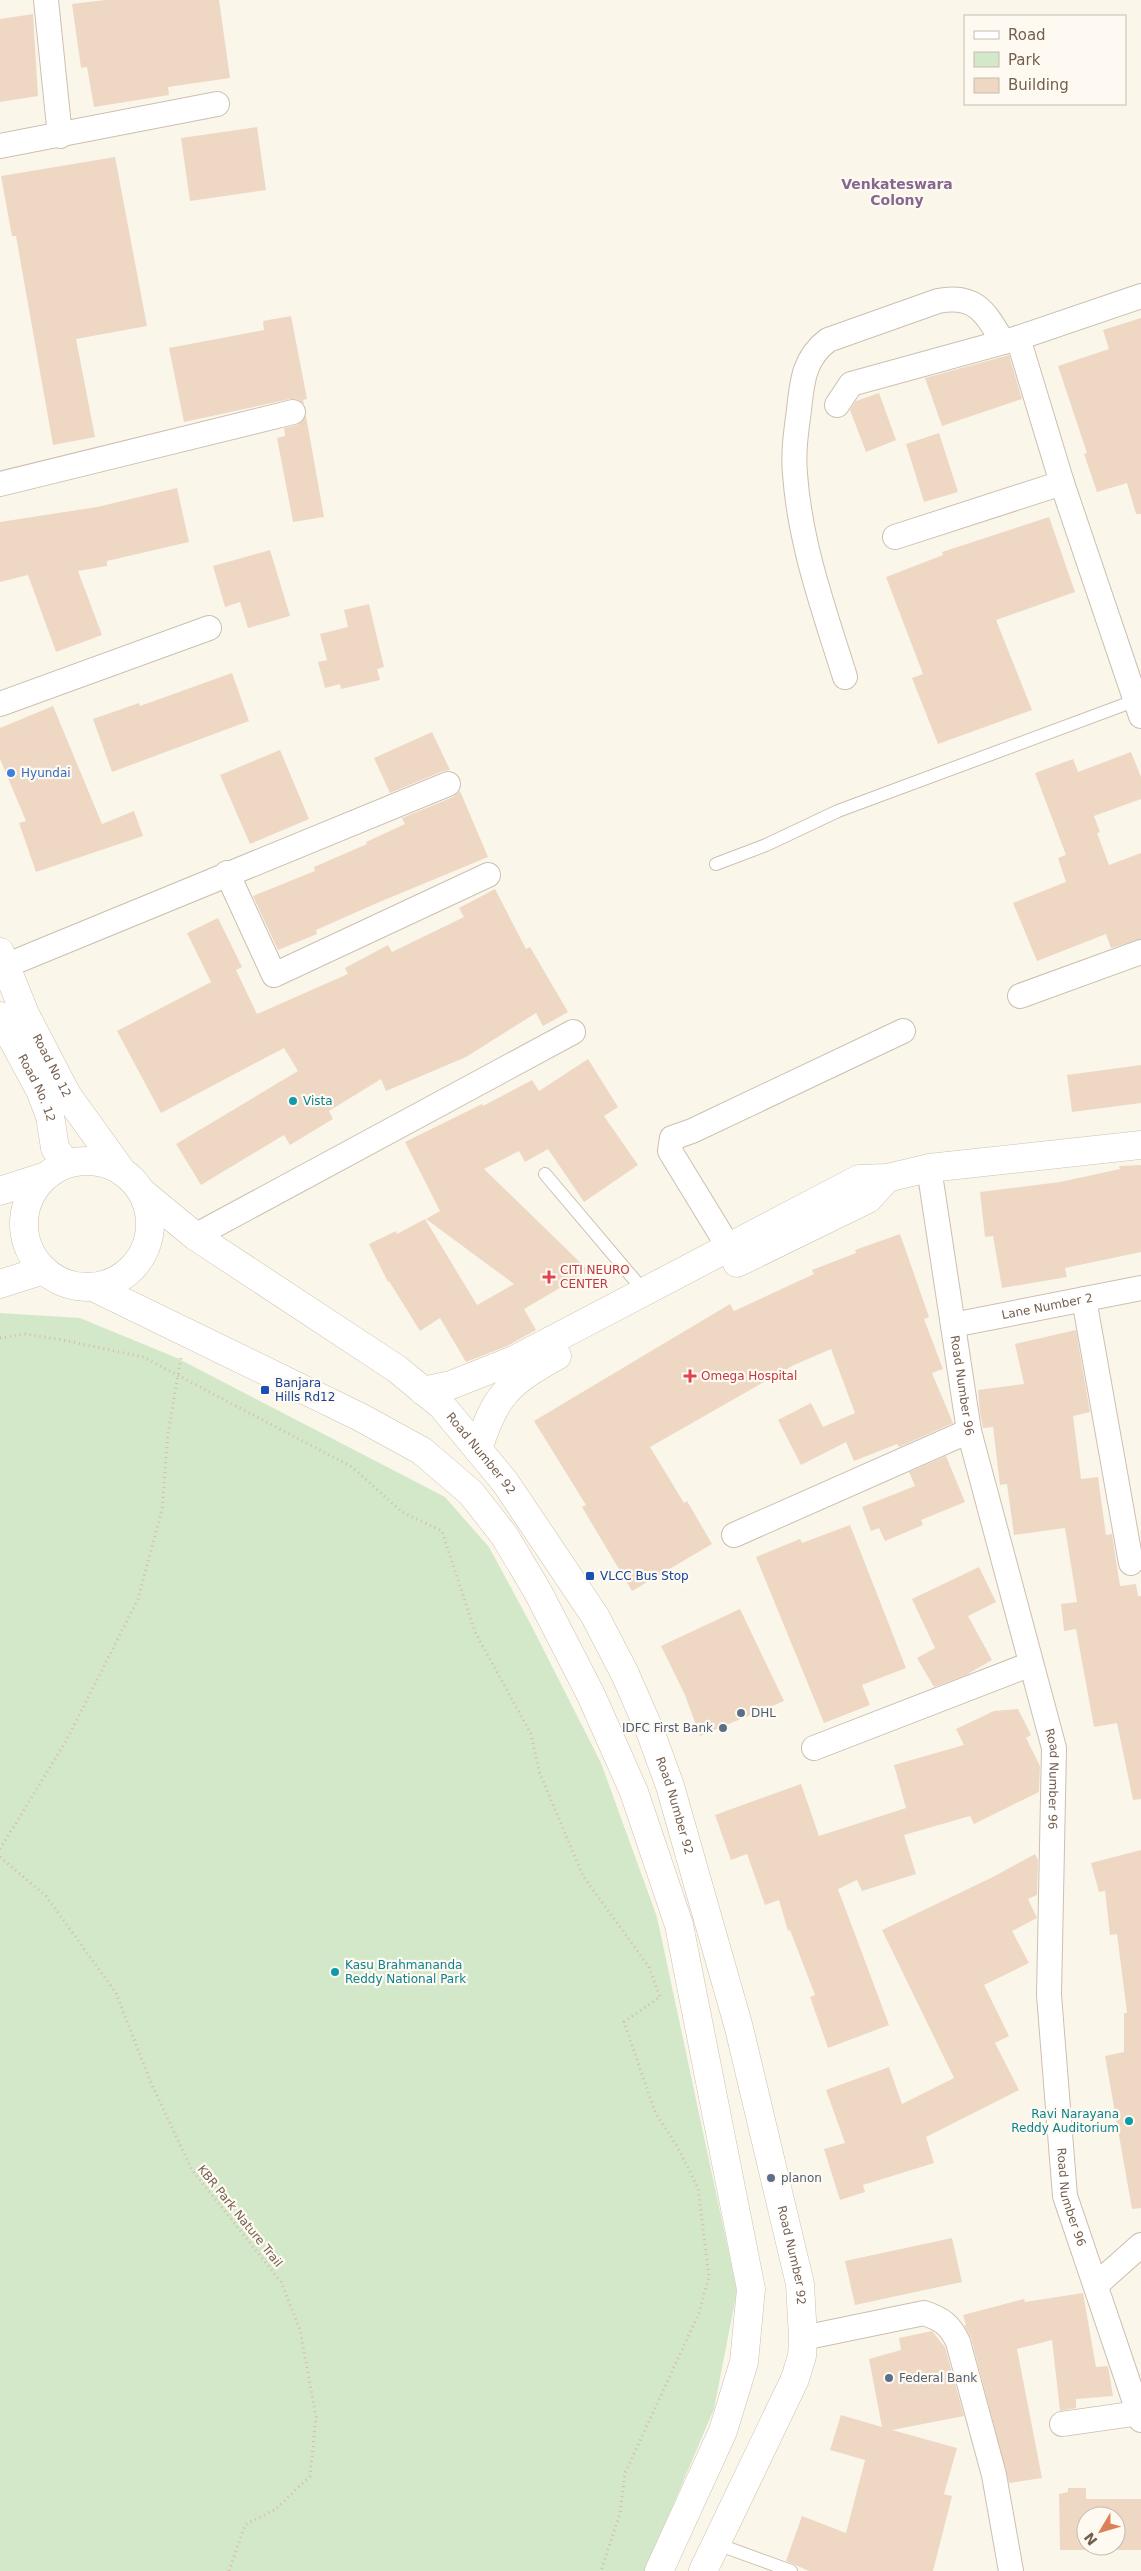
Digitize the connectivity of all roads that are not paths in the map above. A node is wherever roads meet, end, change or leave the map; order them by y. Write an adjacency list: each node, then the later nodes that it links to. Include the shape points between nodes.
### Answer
1 (46, 0): 3 (street)
2 (217, 104): 3 (street)
3 (60, 136): 4 (street)
4 (0, 146)
5 (1141, 296): 6 (street)
6 (1010, 340): 7 (street, via 851,384); 9 (street); 13 (street, via 975,304 954,298 828,340 808,360 802,378 794,449 795,475 808,557)
7 (837, 405)
8 (293, 412): 10 (street)
9 (1062, 483): 11 (street); 15 (street)
10 (0, 484)
11 (895, 537)
12 (210, 628): 14 (street)
13 (845, 677)
14 (0, 704)
15 (1138, 708): 17 (lane, via 838,811)
16 (448, 784): 18 (street)
17 (716, 864)
18 (227, 873): 19 (street, via 274,975); 21 (street)
19 (488, 875)
20 (1141, 952): 22 (street)
21 (3, 959): 29 (main road, Road No 12, via 25,1014 66,1095)
22 (1020, 996)
23 (0, 1016): 28 (main road, Road No. 12, via 40,1090 50,1116)
24 (573, 1032): 34 (street)
25 (903, 1032): 35 (street, via 672,1138 670,1151)
26 (1141, 1145): 27 (main road)
27 (929, 1168): 31 (main road); 42 (street, Road Number 96)
28 (56, 1170): 29 (main road, via 94,1161); 32 (main road); 36 (main road, via 32,1192 25,1212 25,1233 32,1253)
29 (121, 1170): 33 (main road)
30 (545, 1174): 40 (lane)
31 (887, 1178): 35 (main road, via 859,1179); 45 (main road, via 868,1199 759,1251 549,1360 503,1393 492,1410)
32 (0, 1191)
33 (143, 1193): 34 (main road, Road Number 92); 38 (main road, via 150,1212 143,1254 113,1282)
34 (195, 1236): 43 (main road, Road Number 92, via 396,1369)
35 (728, 1246): 40 (main road)
36 (44, 1270): 37 (main road); 38 (main road, via 75,1286)
37 (0, 1284)
38 (93, 1287): 49 (main road, via 360,1417 422,1451 471,1493 504,1535)
39 (1141, 1288): 41 (street, Lane Number 2)
40 (644, 1291): 43 (main road, via 514,1360 451,1385)
41 (1084, 1300): 42 (street, Lane Number 2); 47 (street)
42 (953, 1325): 44 (street, Road Number 96)
43 (423, 1391): 45 (main road, Road Number 92, via 442,1406)
44 (969, 1431): 46 (street); 50 (street, Road Number 96)
45 (478, 1450): 48 (main road, Road Number 92, via 505,1482)
46 (734, 1535)
47 (1131, 1563)
48 (595, 1616): 49 (main road); 52 (main road, Road Number 92, via 625,1674 670,1786)
49 (560, 1634): 53 (main road, via 634,1792 680,1925)
50 (1031, 1664): 51 (street); 55 (street, Road Number 96, via 1054,1748 1049,1995 1065,2196)
51 (814, 1748)
52 (739, 2028): 53 (main road); 56 (main road, Road Number 92, via 800,2284)
53 (702, 2035): 60 (main road, via 750,2289 744,2362 723,2431)
54 (1141, 2245): 55 (street)
55 (1096, 2285): 57 (street, Road Number 96)
56 (803, 2338): 59 (main road, Road Number 92, via 795,2379); 63 (street, via 924,2313 941,2318 952,2329 994,2475)
57 (1140, 2417): 58 (street)
58 (1062, 2424)
59 (717, 2544): 61 (main road, Road Number 92); 62 (lane)
60 (659, 2571)
61 (703, 2571)
62 (791, 2571)
63 (1011, 2571)

